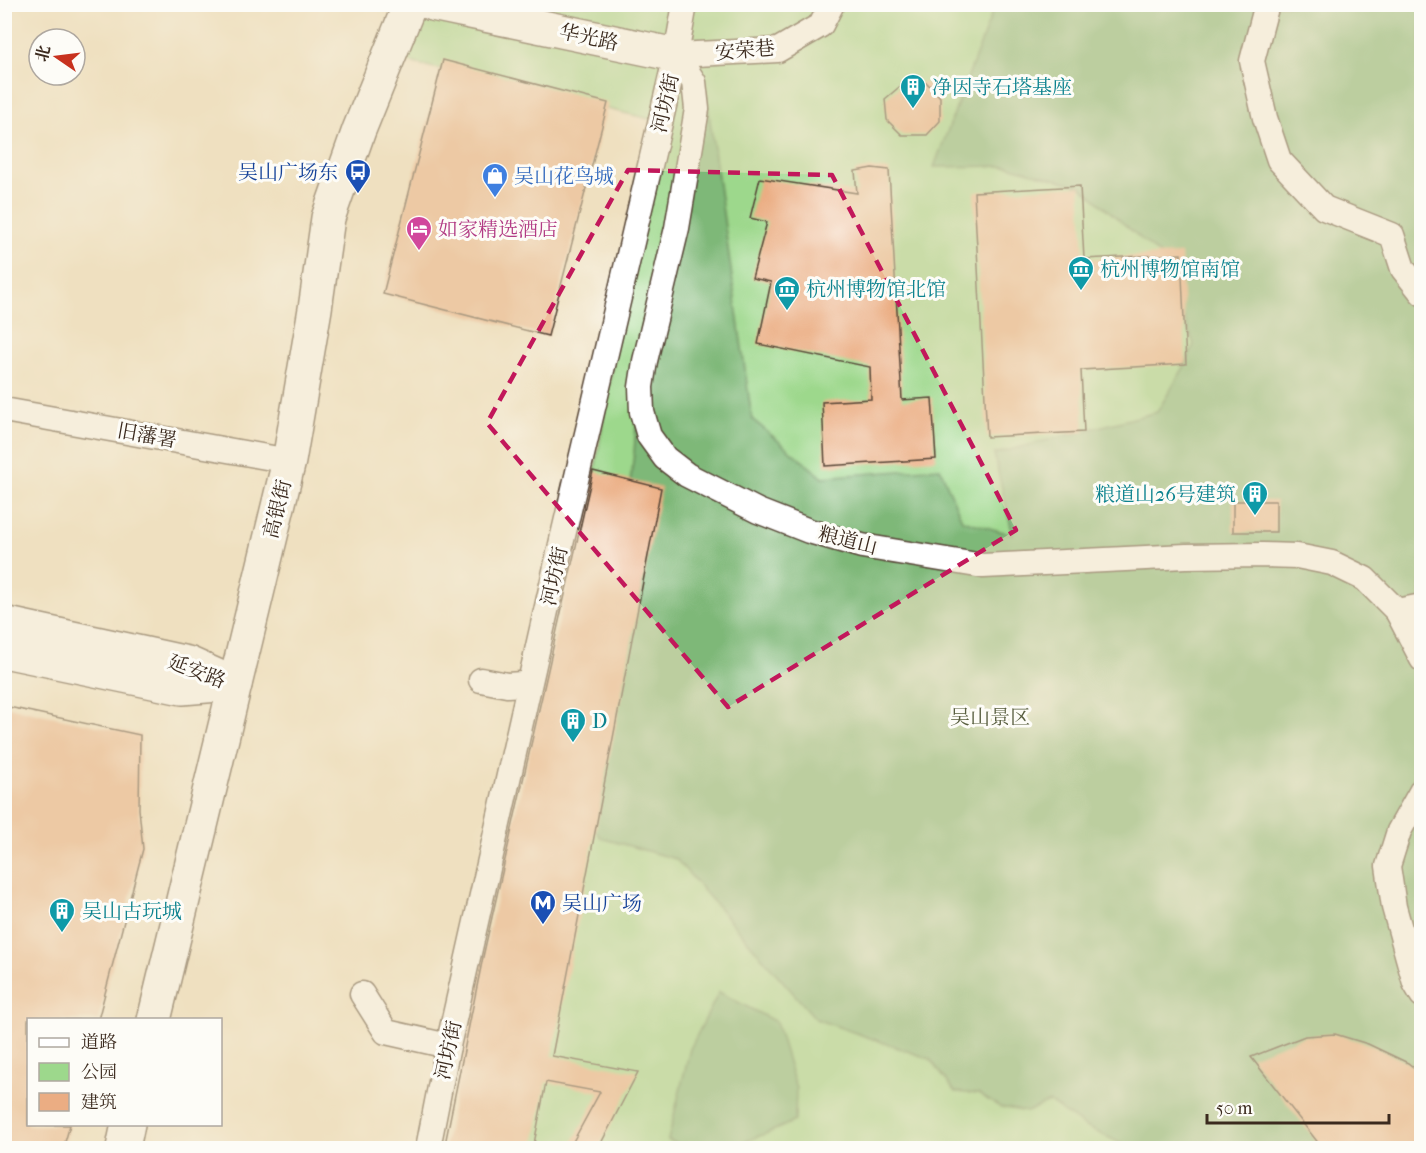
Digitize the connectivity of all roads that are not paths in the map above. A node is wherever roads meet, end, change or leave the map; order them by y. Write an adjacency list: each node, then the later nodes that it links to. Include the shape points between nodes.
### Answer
1 (411, 4): 9 (street, 高银街, via 328,218)
2 (432, 4): 6 (street, 华光路)
3 (685, 4): 6 (street, 河坊街)
4 (832, 4): 6 (street, 安荣巷, via 821,25 778,50)
5 (1266, 4): 7 (street, via 1252,61 1279,160 1324,207 1392,235 1403,269)
6 (676, 55): 11 (street, 粮道山, via 694,82 697,109 677,228 641,387 642,412 649,436 665,458 687,475 758,511 861,546 983,566 1186,556 1297,556 1332,563 1365,579); 22 (street, 河坊街)
7 (1422, 293)
8 (4, 410): 9 (street, 旧藩署)
9 (289, 461): 16 (street, 高银街)
10 (1422, 606): 11 (street)
11 (1397, 611): 14 (street, 粮道山)
12 (4, 623): 16 (street, 延安路, via 188,663)
13 (4, 651): 16 (street, 延安路, via 182,688)
14 (1422, 659)
15 (481, 680): 17 (street)
16 (235, 684): 21 (street, 高银街)
17 (522, 684)
18 (1422, 790): 20 (street, via 1399,831 1388,866 1394,907 1415,983)
19 (362, 994): 22 (street, via 386,1032)
20 (1422, 995)
21 (154, 1018)
22 (448, 1046): 25 (street, 河坊街)
23 (128, 1126): 24 (street)
24 (123, 1149)
25 (428, 1149)

